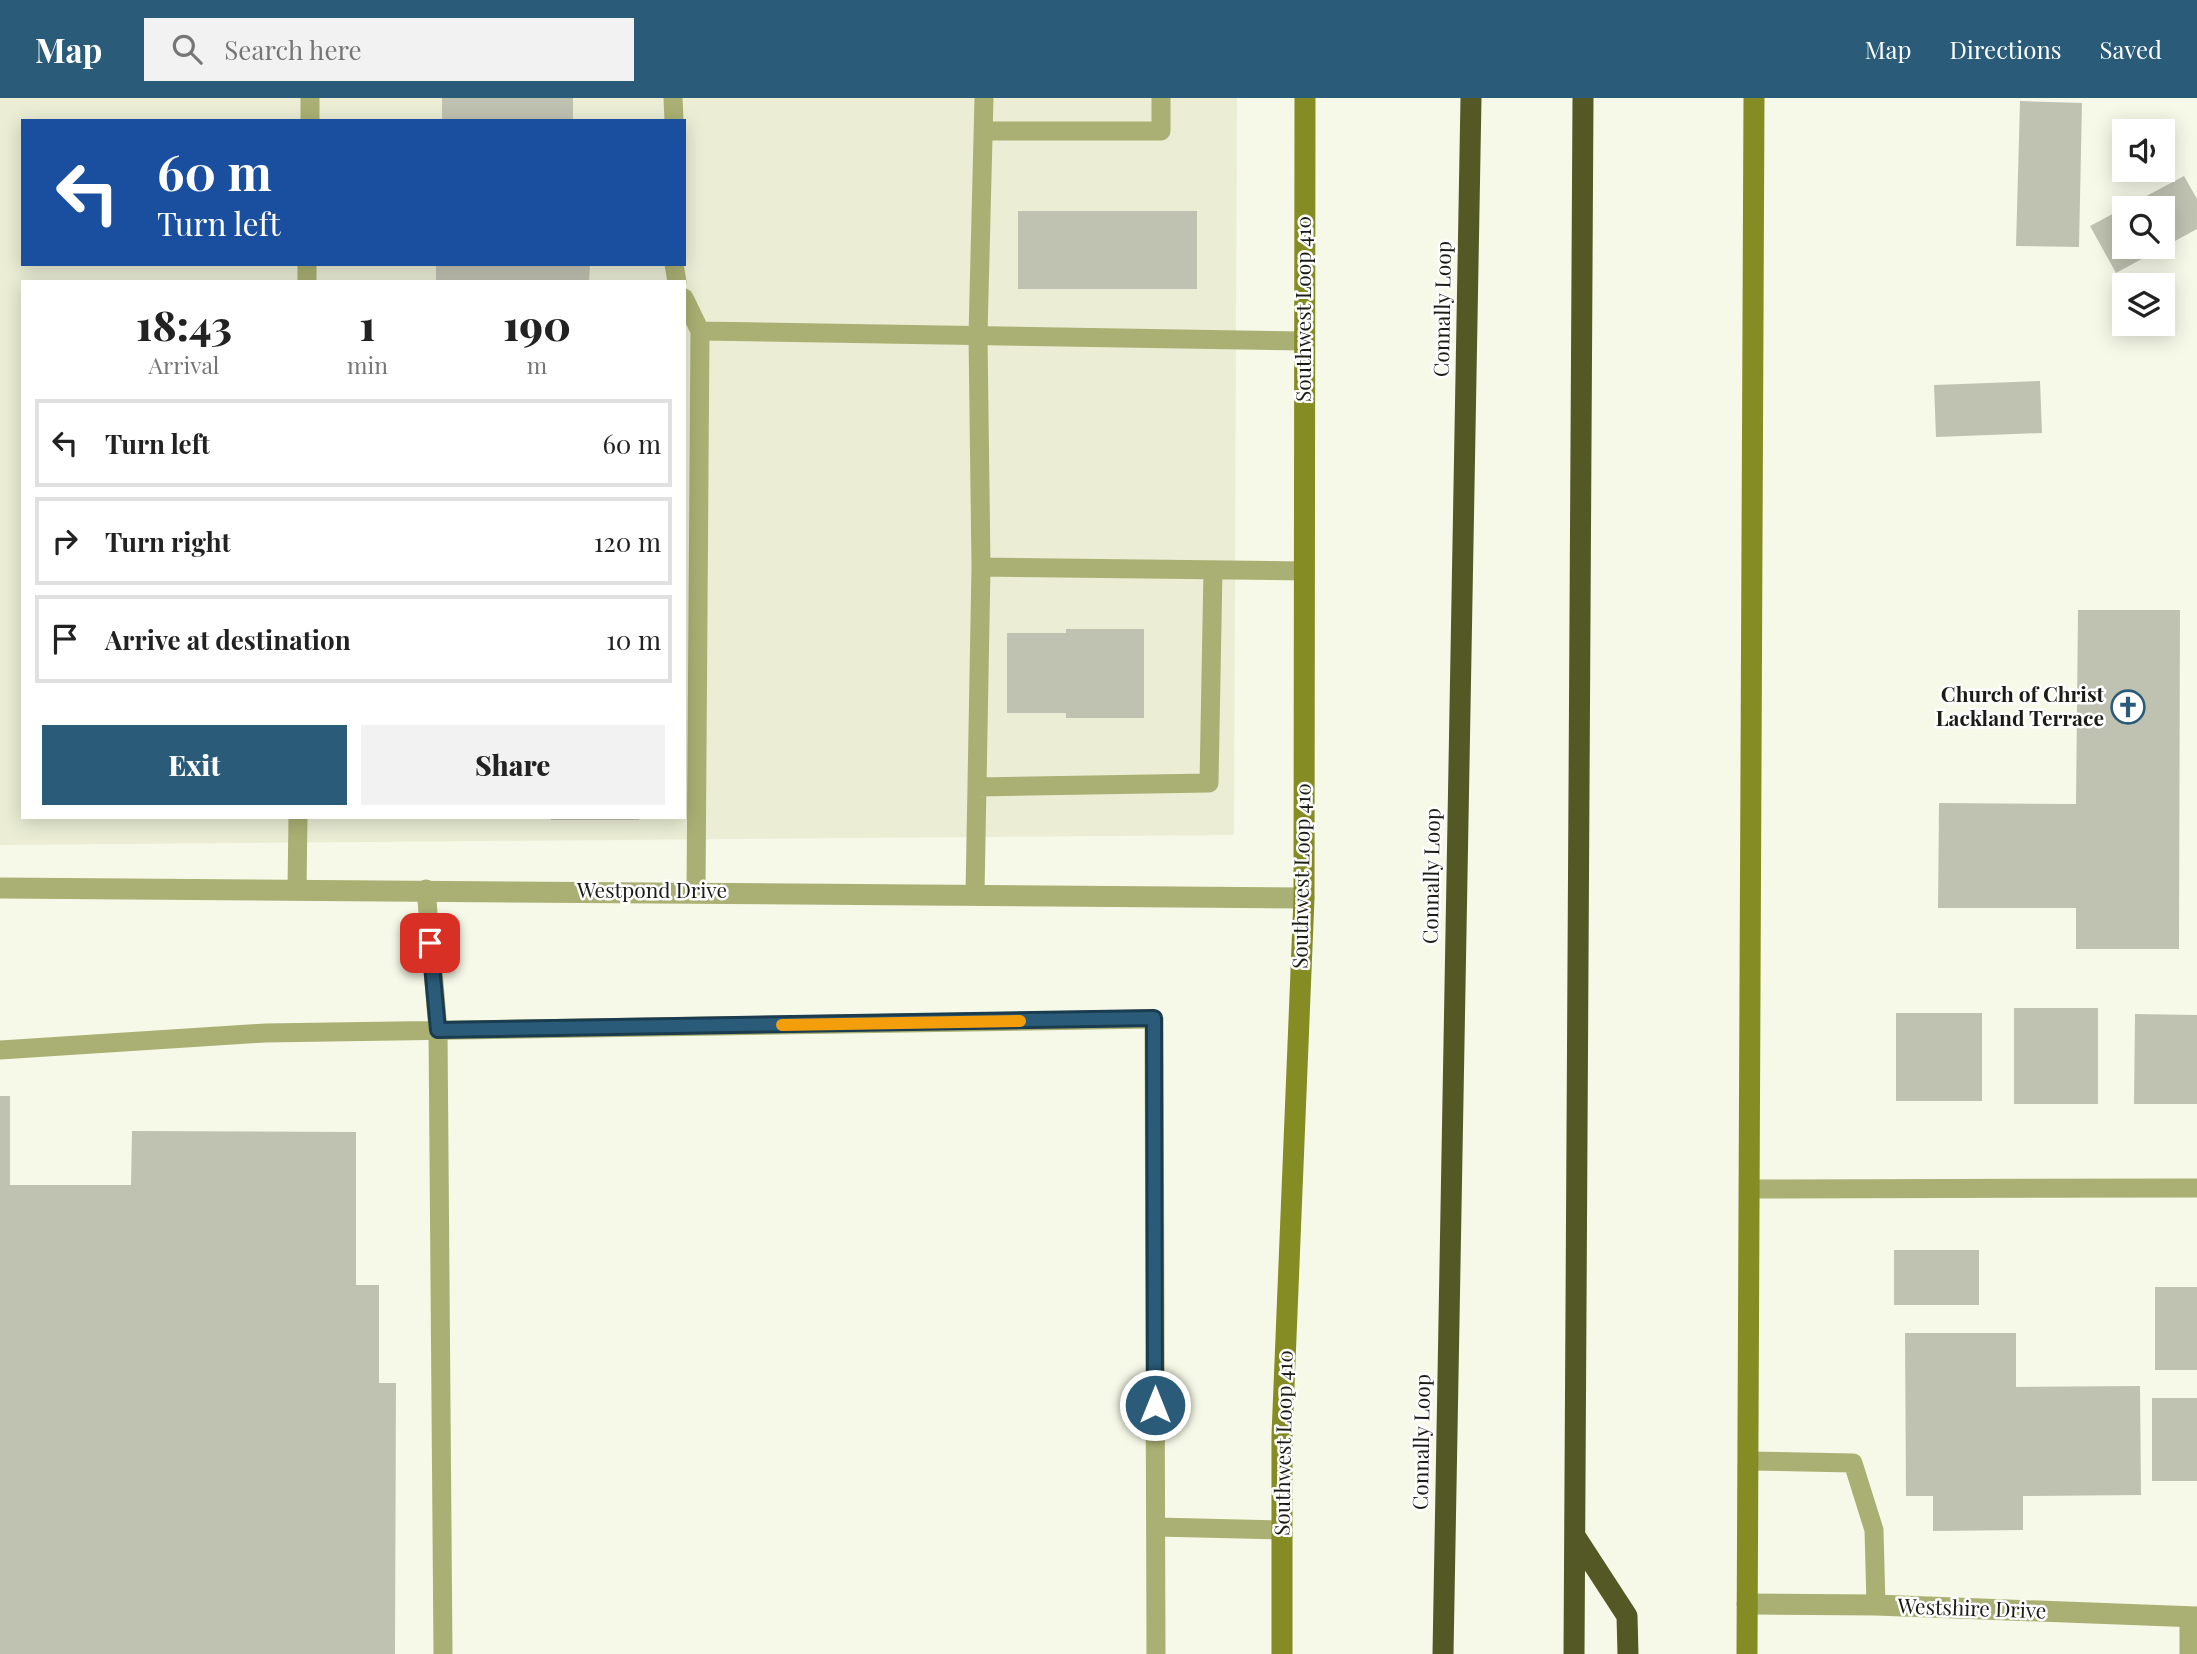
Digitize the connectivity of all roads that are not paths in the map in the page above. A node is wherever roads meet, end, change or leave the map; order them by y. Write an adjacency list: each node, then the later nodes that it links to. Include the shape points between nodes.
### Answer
1 (310, 98): 9 (lane)
2 (673, 98): 10 (lane)
3 (984, 98): 11 (lane)
4 (1161, 98): 11 (lane, via 1161,131)
5 (1305, 98): 15 (main road, Southwest Loop 410)
6 (1471, 98): 41 (highway, Connally Loop)
7 (1583, 98): 34 (highway)
8 (1754, 98): 30 (main road)
9 (310, 119)
10 (674, 119)
11 (983, 131): 14 (lane)
12 (686, 302): 13 (lane)
13 (700, 331): 14 (lane); 24 (lane)
14 (978, 335): 15 (lane); 16 (lane)
15 (1304, 341): 18 (main road, Southwest Loop 410)
16 (981, 567): 17 (lane); 19 (lane)
17 (1213, 570): 18 (lane); 19 (lane, via 1209,783)
18 (1304, 571): 26 (main road, Southwest Loop 410)
19 (976, 787): 25 (lane)
20 (298, 819): 22 (lane)
21 (0, 888): 22 (street, Westpond Drive)
22 (297, 889): 23 (street, Westpond Drive)
23 (426, 889): 24 (street, Westpond Drive); 27 (lane)
24 (696, 891): 25 (street, Westpond Drive)
25 (975, 894): 26 (street, Westpond Drive)
26 (1304, 898): 33 (main road, Southwest Loop 410)
27 (438, 1030): 28 (lane, via 265,1033); 32 (lane, via 1154,1018); 38 (lane)
28 (0, 1050)
29 (2197, 1188): 30 (lane)
30 (1749, 1189): 31 (main road)
31 (1748, 1461): 35 (main road); 36 (lane, via 1853,1463 1874,1530)
32 (1156, 1527): 33 (lane); 39 (lane)
33 (1282, 1530): 40 (main road, Southwest Loop 410)
34 (1575, 1536): 42 (highway); 43 (highway, via 1627,1616)
35 (1747, 1604): 36 (street, Westshire Drive); 44 (main road)
36 (1876, 1605): 37 (street, Westshire Drive)
37 (2193, 1617): 45 (lane)
38 (443, 1654)
39 (1156, 1654)
40 (1282, 1654)
41 (1443, 1654)
42 (1574, 1654)
43 (1628, 1654)
44 (1747, 1654)
45 (2189, 1654)

